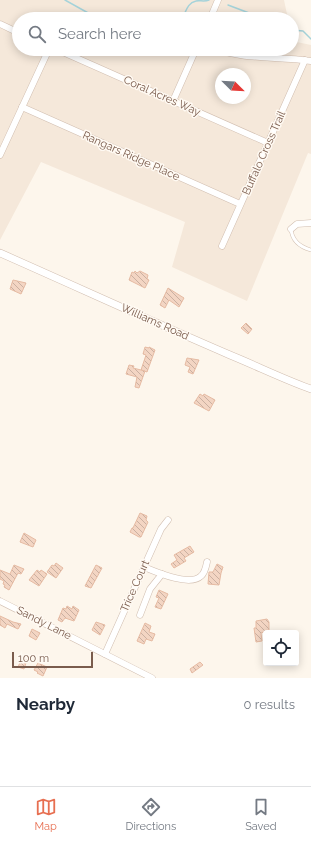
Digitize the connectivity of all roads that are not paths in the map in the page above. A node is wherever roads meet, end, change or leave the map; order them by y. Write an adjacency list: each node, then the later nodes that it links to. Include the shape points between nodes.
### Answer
1 (218, 0): 2 (street)
2 (213, 12)
3 (0, 24): 4 (street)
4 (12, 29)
5 (46, 56): 11 (street)
6 (72, 56): 10 (street, Coral Acres Way)
7 (193, 56): 10 (street)
8 (246, 56): 9 (street)
9 (308, 60): 12 (street, Buffalo Cross Trail)
10 (173, 101): 12 (street, Coral Acres Way)
11 (22, 107): 13 (street); 14 (street, Rangars Ridge Place)
12 (268, 144): 14 (street, Buffalo Cross Trail)
13 (0, 155)
14 (240, 204): 17 (street, Buffalo Cross Trail)
15 (311, 223): 16 (street, via 297,224)
16 (291, 229): 18 (lane, via 296,242)
17 (222, 246)
18 (311, 250)
19 (0, 253): 20 (street, Williams Road, via 290,382)
20 (311, 389)
21 (168, 520): 23 (street, Trice Court, via 161,529)
22 (207, 562): 24 (street, via 205,571 196,579 186,580)
23 (144, 567): 24 (street); 27 (street, Trice Court)
24 (162, 574): 26 (street, via 150,589)
25 (0, 601): 27 (street, Sandy Lane)
26 (140, 615)
27 (105, 654): 28 (street, Sandy Lane)
28 (152, 678)

